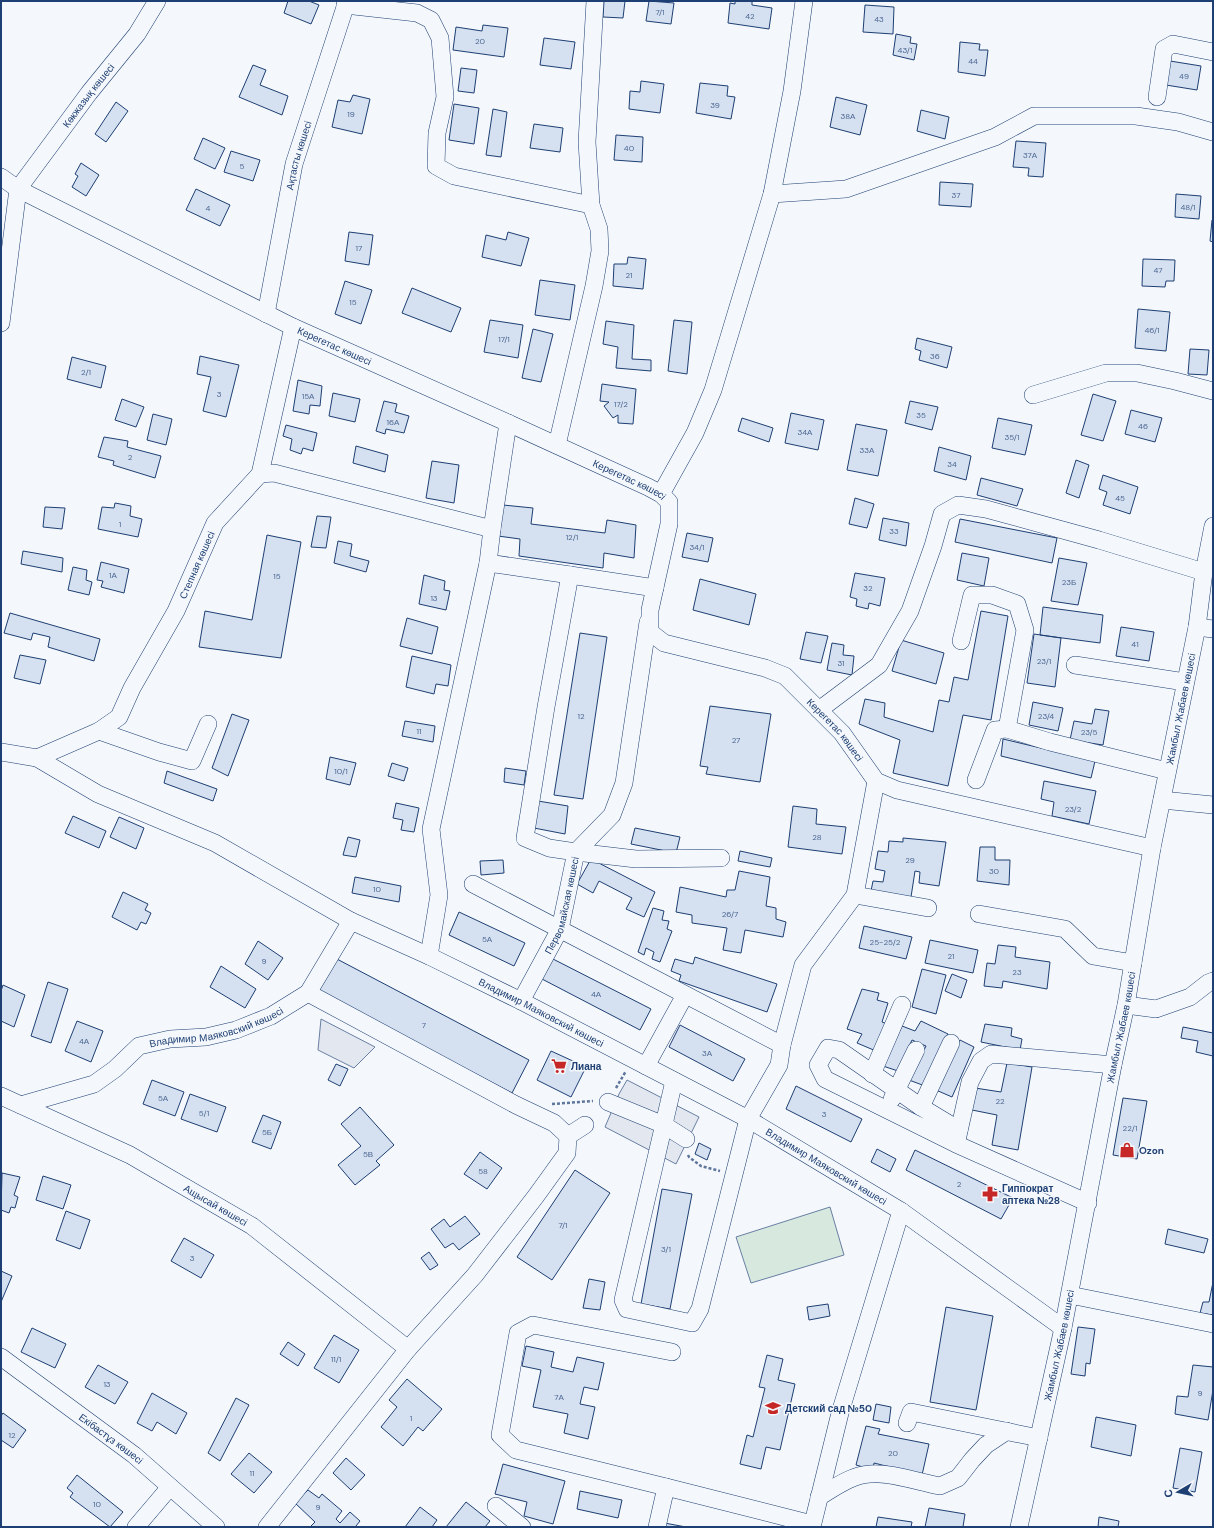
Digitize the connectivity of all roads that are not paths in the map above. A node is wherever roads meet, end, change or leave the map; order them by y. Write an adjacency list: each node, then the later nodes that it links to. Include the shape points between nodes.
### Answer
1 (157, 1): 9 (street, Көкжазық көшесі, via 137,34)
2 (595, 1): 11 (street, via 587,142)
3 (804, 1): 10 (street, via 792,91)
4 (346, 3): 11 (street, via 417,13 431,20 440,38 445,97 437,133 436,166 454,176); 13 (street, Ақтасты көшесі, via 294,164)
5 (1213, 52): 6 (street, via 1173,44 1164,49)
6 (1157, 97)
7 (1213, 132): 10 (street, via 1178,122 1136,116 1034,116 995,137 846,189)
8 (1, 177): 9 (street, Керегетас көшесі)
9 (18, 189): 12 (street); 13 (street, Керегетас көшесі)
10 (772, 194): 21 (street, via 713,390 695,433)
11 (591, 205): 19 (street, via 599,230 600,251)
12 (3, 299): 14 (street)
13 (266, 314): 15 (street, Керегетас көшесі)
14 (1, 323)
15 (293, 327): 18 (street, Керегетас көшесі); 20 (street, Степная көшесі)
16 (1213, 392): 17 (street, via 1137,373 1106,373)
17 (1033, 395)
18 (508, 423): 19 (street, Керегетас көшесі); 23 (street)
19 (557, 445): 21 (street, Керегетас көшесі)
20 (260, 474): 23 (street, via 274,473); 36 (street, Степная көшесі, via 215,523 176,612 132,688 119,717)
21 (660, 494): 27 (street, Керегетас көшесі, via 669,502 669,524)
22 (1213, 526): 25 (street, Жамбыл Жабаев көшесі)
23 (492, 528): 24 (street)
24 (488, 563): 26 (street); 53 (street, via 431,829 440,895)
25 (1204, 572): 29 (street, Жамбыл Жабаев көшесі); 33 (street, via 1001,513 958,505 942,514 910,611 879,665)
26 (570, 575): 27 (street); 45 (street, via 525,838 549,848)
27 (655, 588): 28 (street, Керегетас көшесі)
28 (650, 610): 33 (street, Керегетас көшесі, via 650,632 664,643 765,668 785,676); 45 (street, via 624,783 612,815)
29 (1205, 628): 32 (street, Жамбыл Жабаев көшесі)
30 (961, 642): 35 (street, via 972,596 992,595 1017,604 1025,630)
31 (1075, 665): 32 (street)
32 (1186, 682): 39 (street, Жамбыл Жабаев көшесі)
33 (819, 710): 41 (street, Керегетас көшесі, via 842,733)
34 (208, 724): 36 (street, via 192,761)
35 (1007, 729): 39 (street); 40 (street, via 995,730)
36 (99, 731): 38 (street, Степная көшесі)
37 (1, 752): 38 (street)
38 (37, 758): 51 (street, via 98,794 215,842)
39 (1168, 771): 42 (street, Жамбыл Жабаев көшесі)
40 (976, 780)
41 (876, 781): 44 (street, via 897,790); 48 (street)
42 (1162, 800): 43 (street); 44 (street, Жамбыл Жабаев көшесі)
43 (1213, 805)
44 (1152, 848): 54 (street, Жамбыл Жабаев көшесі)
45 (576, 852): 46 (street, Первомайская көшесі, via 636,859); 52 (street, Первомайская көшесі)
46 (721, 858)
47 (473, 884): 52 (street)
48 (855, 895): 49 (street); 62 (street, via 802,965)
49 (928, 908)
50 (979, 914): 54 (street, via 1065,929 1093,956)
51 (351, 921): 53 (street, Владимир Маяковский көшесі); 56 (street, Владимир Маяковский көшесі)
52 (560, 929): 57 (street); 58 (street, Первомайская көшесі)
53 (429, 956): 58 (street, Владимир Маяковский көшесі)
54 (1133, 963): 60 (street, Жамбыл Жабаев көшесі)
55 (1213, 981): 60 (street, via 1190,998 1156,1009)
56 (308, 993): 71 (street, Владимир Маяковский көшесі, via 271,1016 236,1030 206,1037 170,1039 138,1046 115,1069 94,1084); 77 (street, via 554,1123)
57 (685, 995): 62 (street); 65 (street)
58 (521, 1001): 65 (street, Владимир Маяковский көшесі)
59 (902, 1005): 66 (street)
60 (1126, 1005): 64 (street, Жамбыл Жабаев көшесі)
61 (950, 1043): 72 (street)
62 (782, 1045): 74 (street, via 779,1065)
63 (916, 1050): 68 (street)
64 (1114, 1065): 78 (street, via 991,1054 981,1061 970,1082); 80 (street, Жамбыл Жабаев көшесі)
65 (646, 1066): 67 (street, Владимир Маяковский көшесі)
66 (872, 1074): 68 (street); 73 (street, via 839,1050 828,1048 818,1065 824,1079)
67 (674, 1081): 74 (street, Владимир Маяковский көшесі); 76 (street)
68 (896, 1089): 72 (street); 73 (street)
69 (1, 1096): 71 (street, Ащысай көшесі)
70 (608, 1102): 76 (street)
71 (21, 1105): 85 (street, Ащысай көшесі, via 130,1155 252,1226)
72 (921, 1107): 78 (street)
73 (886, 1110): 78 (street)
74 (748, 1119): 76 (street, via 700,1309 692,1323 627,1309 623,1300); 81 (street, Владимир Маяковский көшесі)
75 (585, 1125): 77 (street)
76 (664, 1126): 79 (street)
77 (568, 1136): 85 (street, via 567,1152 536,1196 475,1275)
78 (958, 1137): 80 (street)
79 (686, 1139)
80 (1088, 1203): 82 (street, Жамбыл Жабаев көшесі)
81 (901, 1211): 84 (street, Владимир Маяковский көшесі); 93 (street, via 840,1413)
82 (1070, 1295): 83 (street); 84 (street, Жамбыл Жабаев көшесі)
83 (1213, 1324)
84 (1063, 1328): 90 (street, Жамбыл Жабаев көшесі)
85 (408, 1348): 98 (street)
86 (672, 1352): 92 (street, via 533,1325 518,1334 500,1435 516,1450)
87 (1, 1357): 91 (street, Екібастұз көшесі, via 134,1455)
88 (907, 1423): 89 (street, via 911,1412)
89 (1007, 1432): 90 (street); 93 (street, via 986,1445 958,1478 940,1486 887,1475 869,1474 846,1481)
90 (1039, 1438): 101 (street, Жамбыл Жабаев көшесі)
91 (170, 1487): 96 (street); 97 (street, Екібастұз көшесі)
92 (666, 1487): 95 (street); 100 (street)
93 (819, 1497): 95 (street)
94 (496, 1506): 99 (street)
95 (812, 1526)
96 (136, 1527)
97 (216, 1527)
98 (267, 1527)
99 (522, 1527)
100 (657, 1527)
101 (1019, 1527)

